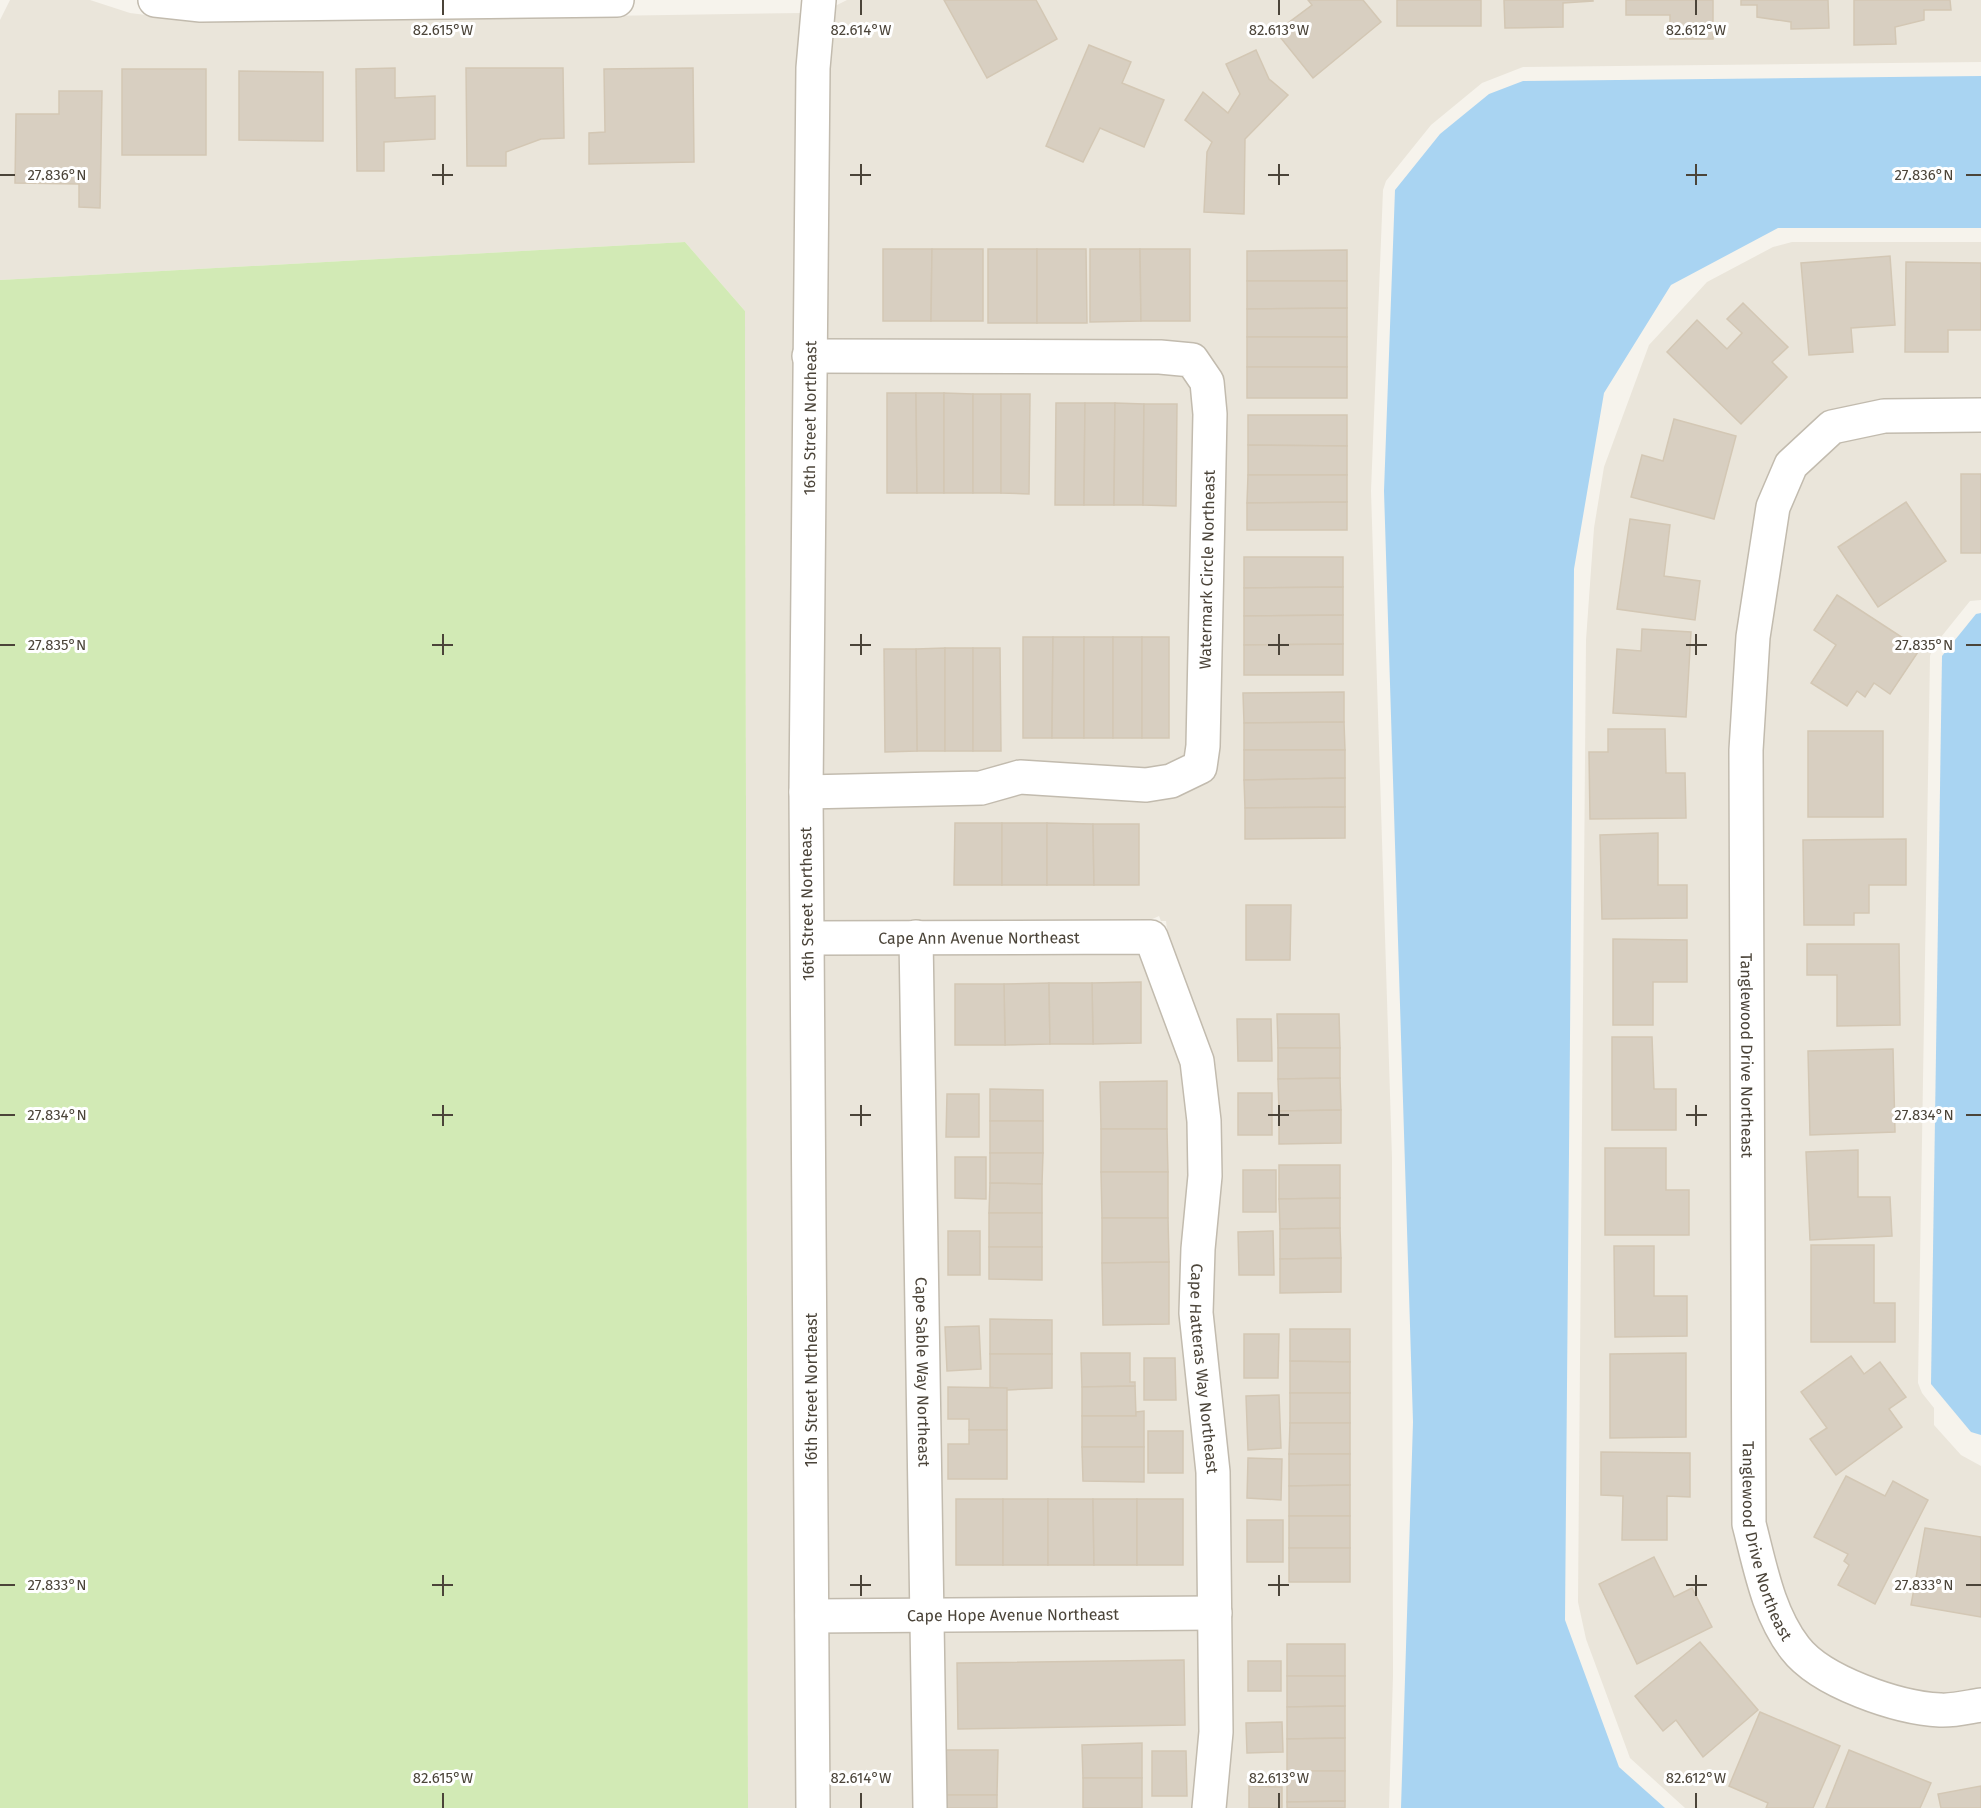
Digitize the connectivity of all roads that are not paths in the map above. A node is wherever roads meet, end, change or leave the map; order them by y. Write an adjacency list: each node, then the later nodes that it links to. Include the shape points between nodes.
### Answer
1 (155, 0): 4 (street, via 201,6)
2 (617, 0): 4 (street)
3 (819, 0): 5 (street, 16th Street Northeast, via 813,68)
4 (489, 1)
5 (809, 356): 7 (street, 16th Street Northeast); 7 (street, Watermark Circle Northeast, via 1192,360 1207,382 1210,414 1200,767 1171,781 1146,785 1020,777 981,788)
6 (1981, 415): 14 (street, Tanglewood Drive Northeast, via 1884,416 1832,427 1791,465 1773,507 1753,637 1746,774 1749,1524 1759,1565 1767,1596 1796,1649 1835,1680 1890,1702 1941,1710)
7 (806, 792): 10 (street, 16th Street Northeast)
8 (916, 937): 9 (street, Cape Ann Avenue Northeast); 10 (street, Cape Ann Avenue Northeast); 12 (street, Cape Sable Way Northeast)
9 (1151, 937): 11 (street, Cape Hatteras Way Northeast, via 1197,1060 1204,1121 1205,1176 1196,1312 1213,1472)
10 (808, 938): 13 (street, 16th Street Northeast)
11 (1215, 1613): 12 (street, Cape Hope Avenue Northeast); 17 (street, Cape Hatteras Way Northeast, via 1216,1732)
12 (927, 1615): 13 (street, Cape Hope Avenue Northeast); 16 (street, Cape Sable Way Northeast)
13 (812, 1616): 15 (street, 16th Street Northeast)
14 (1981, 1705)
15 (813, 1808)
16 (930, 1808)
17 (1209, 1808)

